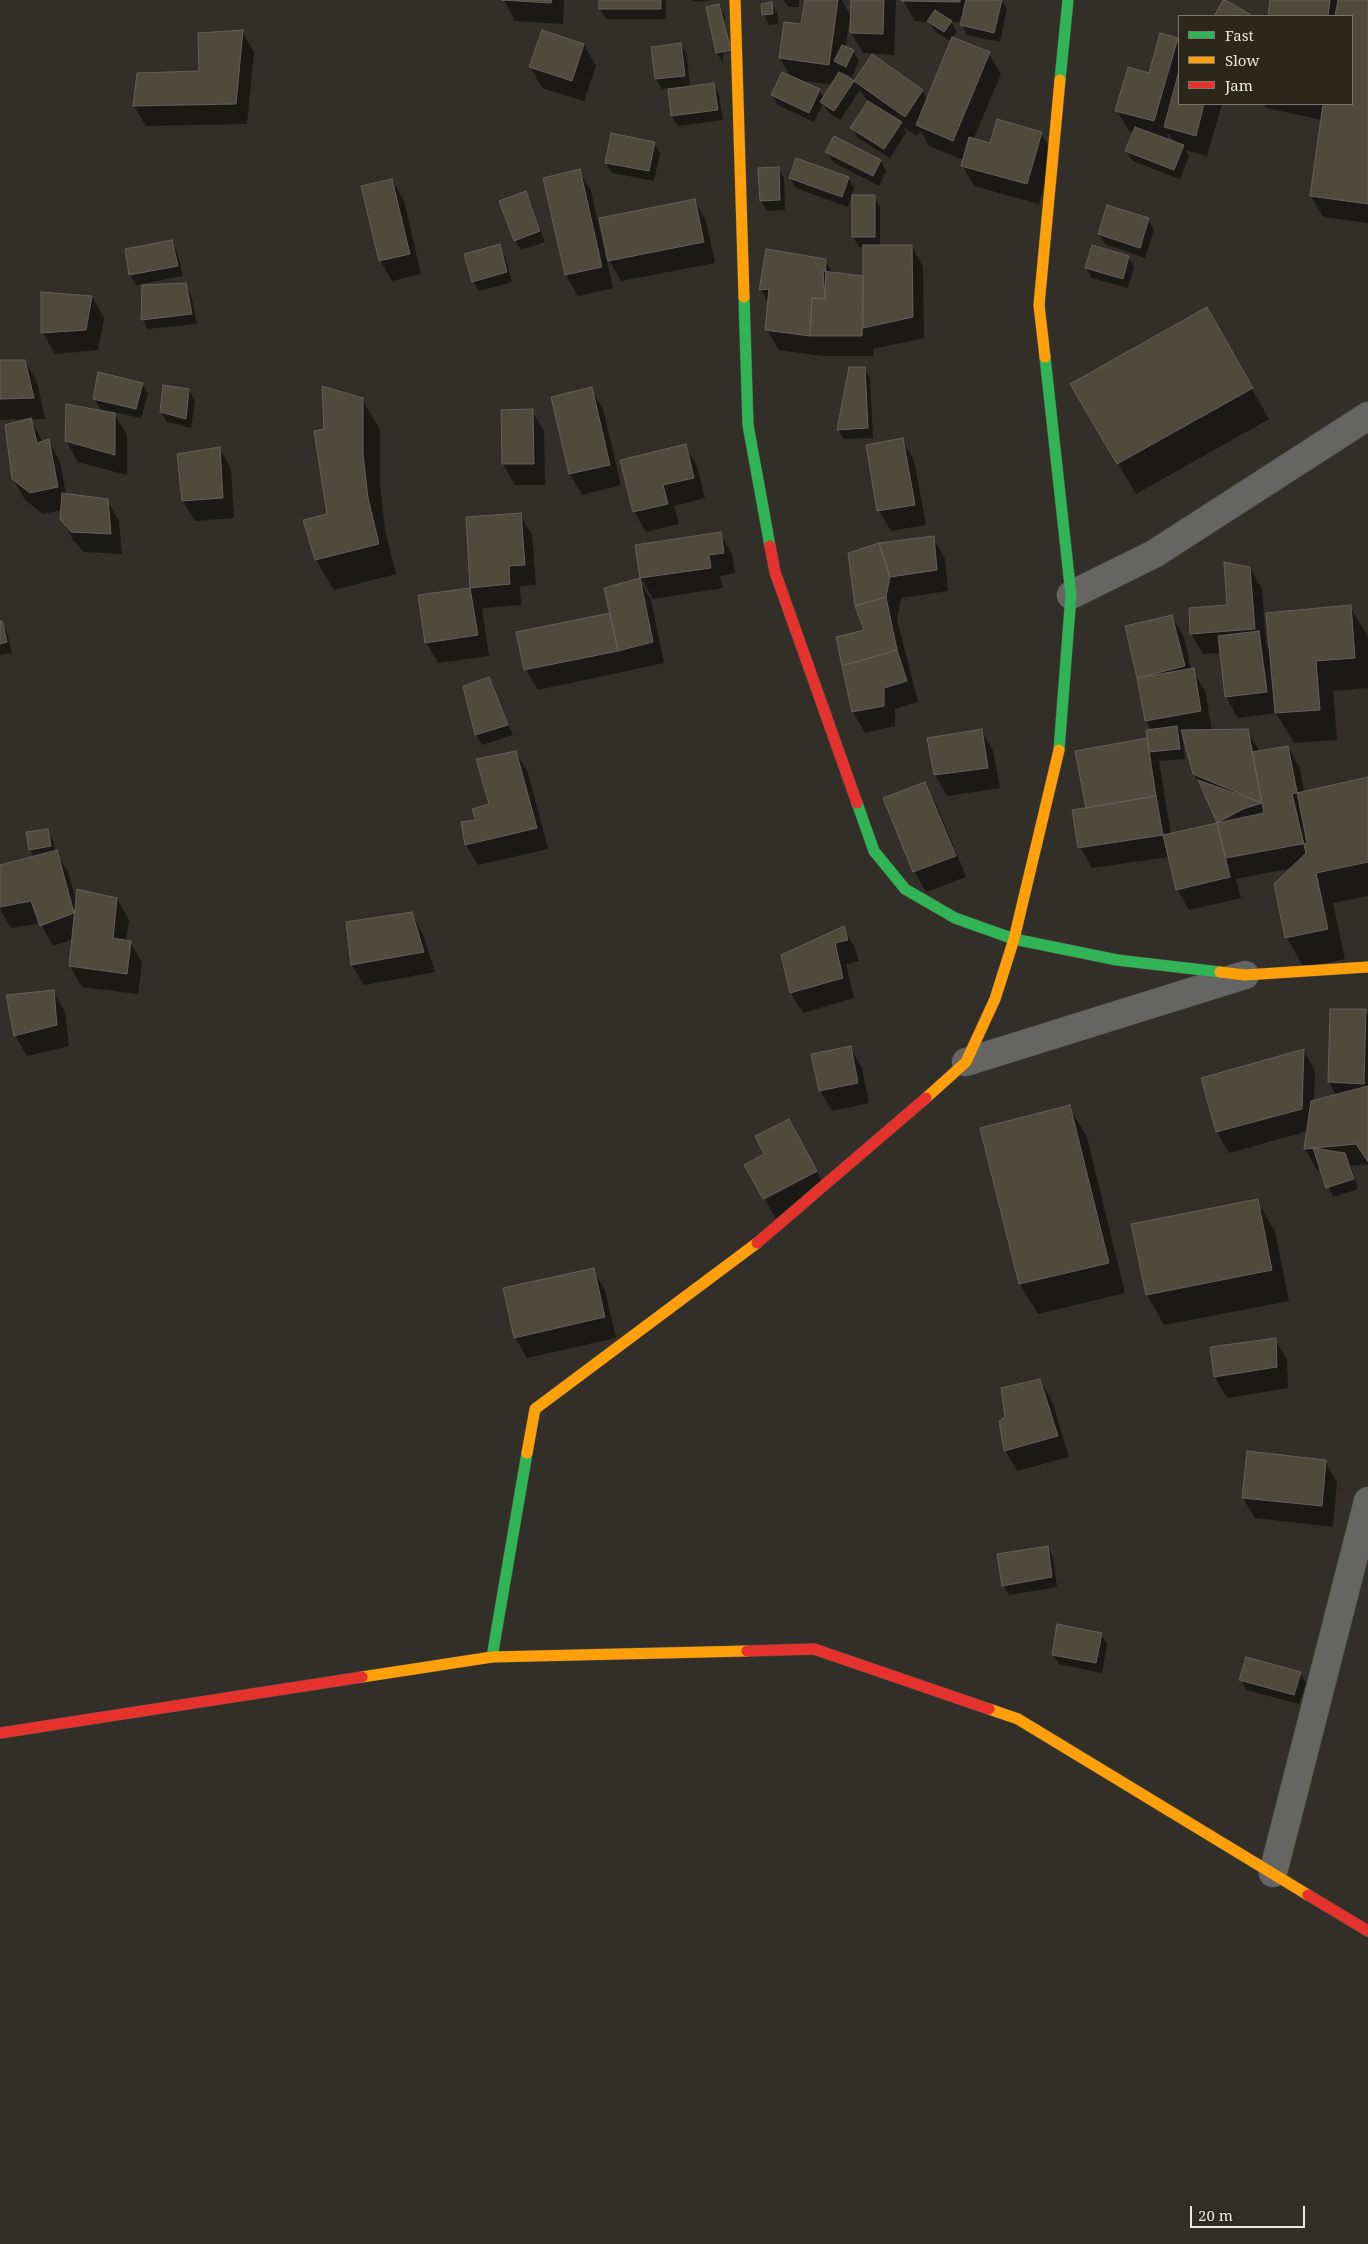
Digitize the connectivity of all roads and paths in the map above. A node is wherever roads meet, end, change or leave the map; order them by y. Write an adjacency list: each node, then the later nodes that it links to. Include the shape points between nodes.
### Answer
1 (735, 0): 5 (street, via 748,425 775,572 874,851 905,889 955,918)
2 (1068, 0): 4 (street, via 1039,305)
3 (1368, 416): 4 (street, via 1154,554)
4 (1071, 595): 5 (street, via 1059,751)
5 (1014, 938): 7 (street, via 1118,960); 8 (street, via 995,999)
6 (1368, 967): 7 (street)
7 (1245, 975): 8 (street)
8 (966, 1062): 10 (street, via 752,1247 535,1409)
9 (1368, 1501): 12 (street)
10 (492, 1657): 11 (street); 12 (street, via 814,1649 1018,1719)
11 (0, 1730)
12 (1273, 1873): 13 (street)
13 (1368, 1931)

